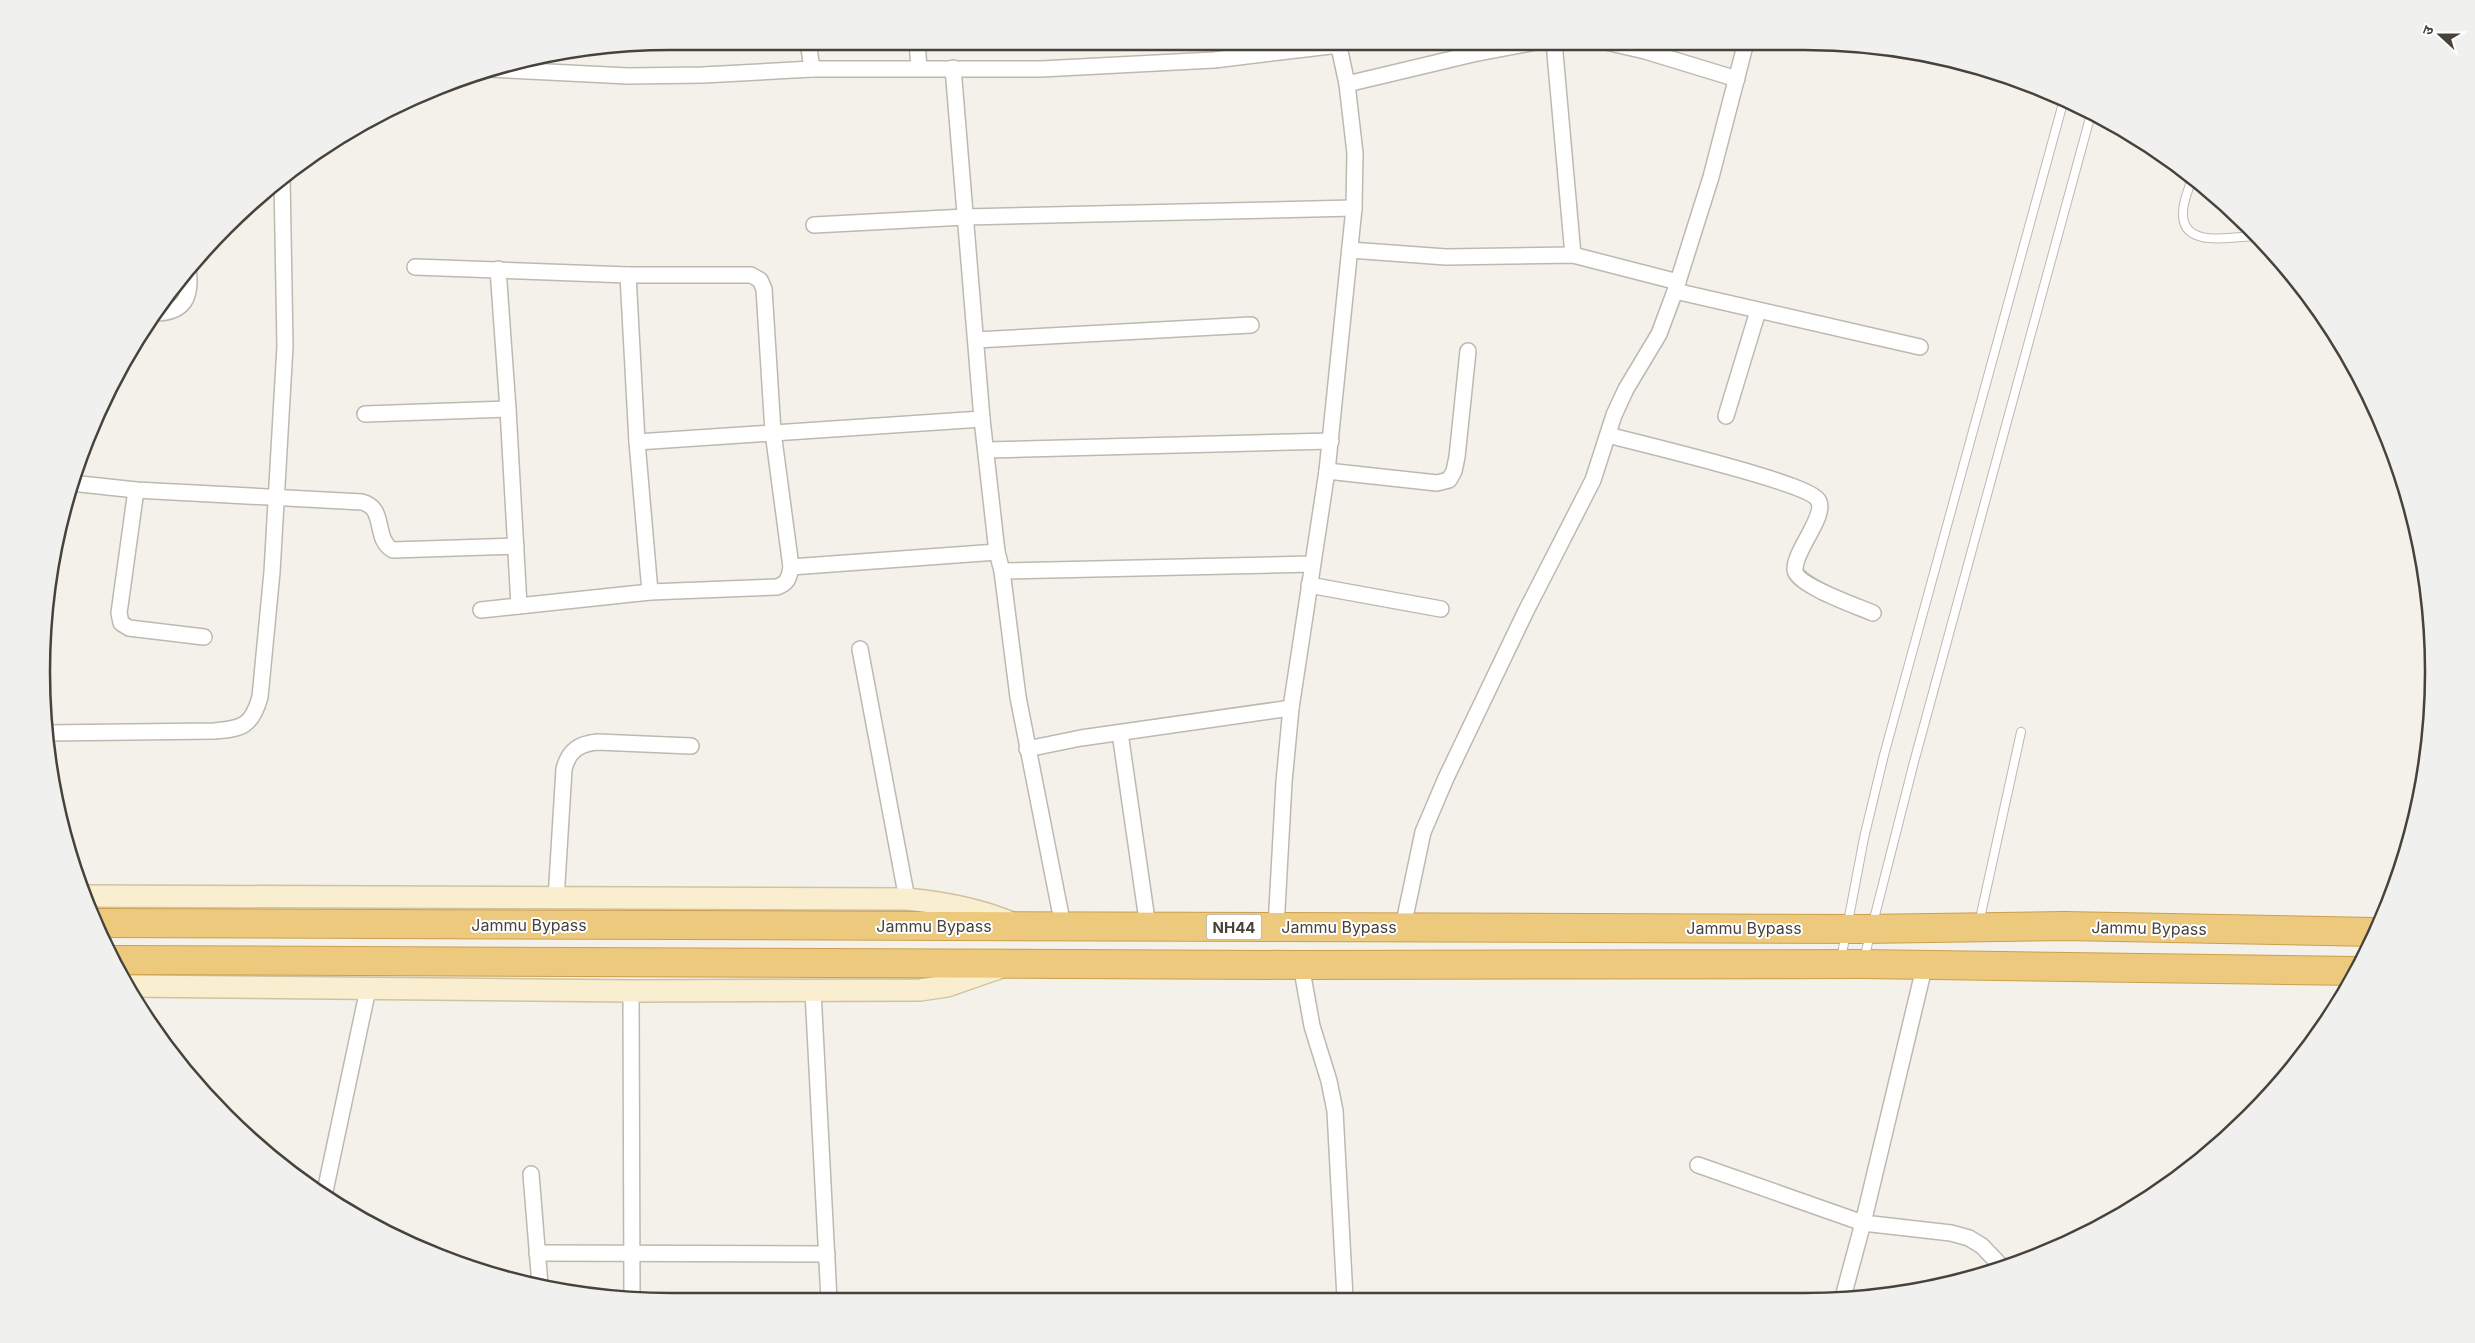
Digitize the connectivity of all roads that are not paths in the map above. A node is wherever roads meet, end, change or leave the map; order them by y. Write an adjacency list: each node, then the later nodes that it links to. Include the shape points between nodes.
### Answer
1 (809, 50): 11 (street)
2 (917, 50): 9 (street)
3 (1292, 50): 10 (street, via 1126,66 1041,70)
4 (1340, 50): 14 (street)
5 (1466, 50): 14 (street)
6 (1555, 50): 24 (street)
7 (1641, 50): 13 (street)
8 (1744, 50): 13 (street)
9 (918, 68): 10 (street); 11 (street)
10 (953, 68): 20 (street)
11 (812, 69): 12 (street, via 628,76)
12 (514, 70)
13 (1737, 79): 29 (street, via 1711,177)
14 (1347, 84): 19 (street, via 1355,152)
15 (2062, 107): 77 (lane, via 1884,755 1864,838)
16 (2090, 120): 77 (lane, via 1916,753)
17 (2190, 185): 22 (lane, via 2183,210 2184,225 2190,233 2201,238)
18 (282, 187): 48 (street, via 285,346)
19 (1354, 208): 20 (street); 23 (street)
20 (965, 217): 21 (street); 33 (street)
21 (814, 225)
22 (2247, 236)
23 (1350, 250): 24 (street, via 1446,257); 42 (street)
24 (1573, 255): 29 (street)
25 (415, 266): 26 (street)
26 (498, 269): 27 (street); 36 (street)
27 (628, 275): 40 (street, via 751,275 760,280 764,289); 43 (street)
28 (188, 281): 31 (street, via 189,294 184,302 176,310)
29 (1676, 287): 30 (street); 41 (street, via 1659,334 1626,389)
30 (1758, 311): 34 (street); 38 (street)
31 (164, 313)
32 (1251, 325): 33 (street)
33 (976, 340): 39 (street)
34 (1920, 347)
35 (1468, 351): 45 (street, via 1457,457 1449,480 1437,483)
36 (508, 409): 37 (street); 49 (street)
37 (365, 414)
38 (1726, 416)
39 (982, 419): 40 (street); 44 (street)
40 (773, 432): 43 (street); 52 (street)
41 (1608, 434): 59 (street, via 1766,477 1818,499 1821,506 1819,515 1796,559 1795,572 1800,580 1813,587); 76 (street, via 1593,480 1482,701 1424,832)
42 (1331, 441): 44 (street); 45 (street)
43 (637, 442): 55 (street)
44 (986, 450): 50 (street)
45 (1328, 471): 51 (street)
46 (79, 484): 47 (street)
47 (136, 490): 48 (street); 60 (street, via 119,614 121,623 129,628)
48 (278, 497): 49 (street, via 367,504 376,511 386,547 393,550); 64 (street, via 260,697 256,712 247,723 233,730 214,731)
49 (516, 546): 56 (street)
50 (997, 552): 52 (street); 53 (street)
51 (1312, 564): 53 (street); 54 (street)
52 (790, 567): 55 (street, via 785,584 777,587)
53 (1002, 571): 67 (street)
54 (1309, 585): 57 (street); 62 (street)
55 (650, 592): 56 (street)
56 (519, 606): 58 (street)
57 (1441, 609)
58 (481, 610)
59 (1873, 613)
60 (204, 637)
61 (860, 649): 70 (street)
62 (1291, 708): 65 (street); 75 (street)
63 (2021, 732): 78 (lane)
64 (53, 733)
65 (1120, 733): 67 (street); 74 (street)
66 (691, 746): 69 (street, via 597,742 575,749 564,769)
67 (1027, 749): 73 (street)
68 (92, 896): 69 (street)
69 (556, 898): 70 (street)
70 (907, 899): 72 (street, via 982,910)
71 (103, 923): 72 (highway, Jammu Bypass / NH44)
72 (1020, 926): 73 (highway, Jammu Bypass / NH44)
73 (1063, 926): 74 (highway, Jammu Bypass / NH44)
74 (1148, 927): 75 (highway, Jammu Bypass / NH44)
75 (1276, 927): 76 (highway, Jammu Bypass / NH44)
76 (1403, 927): 77 (highway, Jammu Bypass / NH44)
77 (1859, 928): 78 (highway, Jammu Bypass / NH44); 83 (lane); 83 (lane)
78 (1978, 928): 79 (highway, Jammu Bypass / NH44, via 2064,926)
79 (2367, 932)
80 (121, 960): 81 (highway)
81 (1011, 964): 82 (highway); 89 (street, via 947,986 920,990)
82 (1301, 964): 83 (highway); 102 (street, via 1312,1026 1335,1111)
83 (1852, 964): 84 (highway)
84 (1925, 964): 85 (highway); 93 (street)
85 (2348, 971)
86 (136, 986): 87 (street)
87 (368, 989): 88 (street); 92 (street)
88 (631, 991): 89 (street); 95 (street)
89 (813, 991): 96 (street)
90 (1698, 1165): 93 (street)
91 (531, 1174): 94 (street)
92 (326, 1188)
93 (1863, 1224): 97 (street, via 1951,1233 1969,1238); 100 (street)
94 (537, 1253): 95 (street); 98 (street)
95 (630, 1254): 96 (street); 99 (street)
96 (827, 1254): 101 (street)
97 (1997, 1262)
98 (539, 1279)
99 (632, 1292)
100 (1844, 1292)
101 (829, 1293)
102 (1346, 1293)

